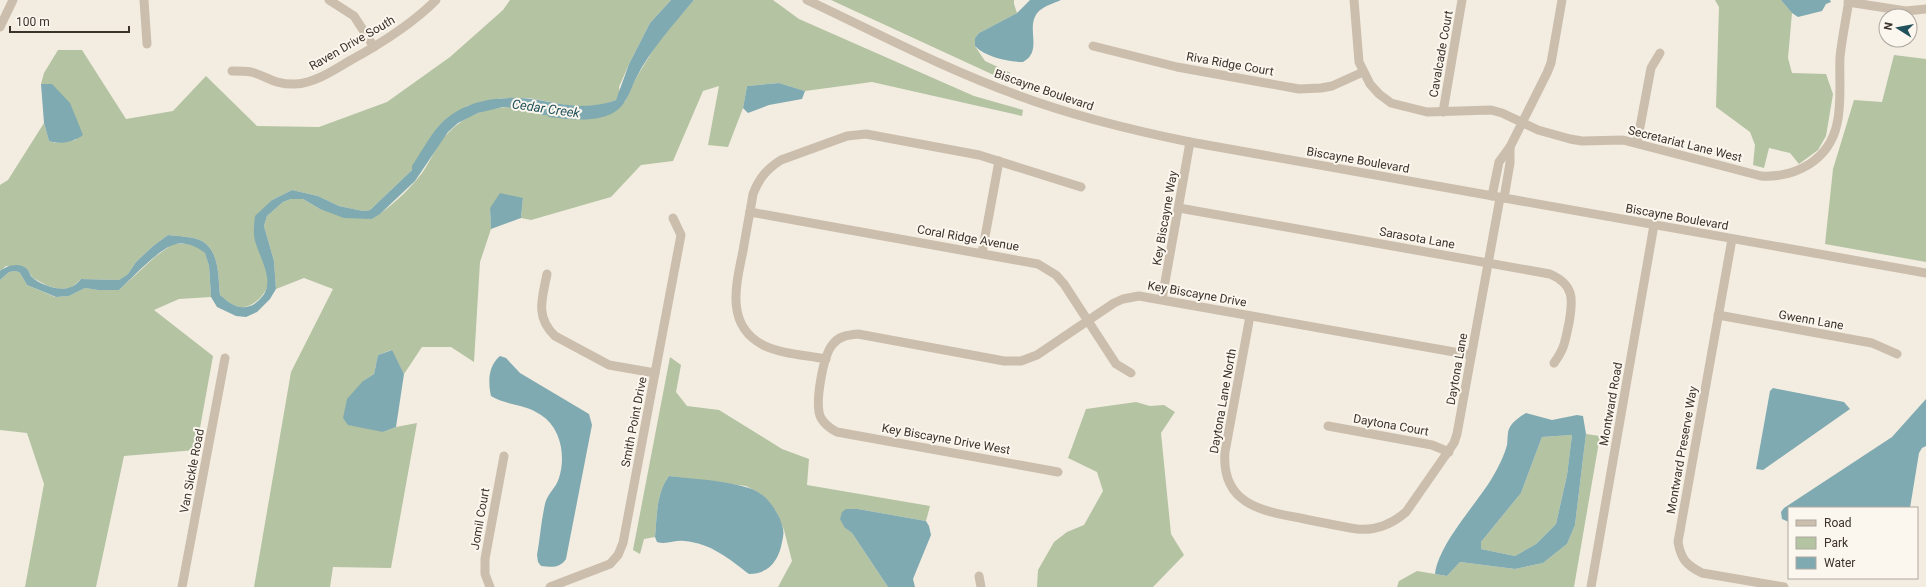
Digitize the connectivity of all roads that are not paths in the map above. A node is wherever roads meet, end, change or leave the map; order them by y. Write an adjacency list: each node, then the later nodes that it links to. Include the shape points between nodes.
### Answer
1 (13, 0): 11 (street)
2 (144, 0): 12 (street)
3 (328, 0): 14 (street, via 354,16)
4 (436, 0): 14 (street, Raven Drive South, via 412,22)
5 (807, 0): 20 (street, Biscayne Boulevard, via 939,63 1017,95 1105,123)
6 (1354, 0): 17 (street, Secretariat Lane West, via 1356,50)
7 (1462, 0): 18 (street, Cavalcade Court)
8 (1562, 0): 19 (street, Daytona Lane, via 1551,63)
9 (1848, 1): 10 (street, via 1906,11); 21 (street, Secretariat Lane West, via 1841,46 1838,120 1833,137 1823,153 1812,163 1800,170 1775,176 1761,176)
10 (1926, 9)
11 (0, 27)
12 (147, 44)
13 (1093, 46): 17 (street, Riva Ridge Court, via 1177,67 1299,89 1332,86)
14 (374, 47): 16 (street, Raven Drive South, via 329,73 295,84 276,82 251,72)
15 (1660, 53): 21 (street, via 1651,68)
16 (232, 71)
17 (1363, 72): 18 (street, Secretariat Lane West, via 1379,94 1391,103 1427,112)
18 (1443, 112): 19 (street, Secretariat Lane West, via 1491,110)
19 (1521, 123): 21 (street, Secretariat Lane West, via 1570,139 1613,139); 24 (street, Daytona Lane, via 1510,147 1499,162)
20 (1190, 142): 24 (street, Biscayne Boulevard); 25 (street, Key Biscayne Way)
21 (1637, 143)
22 (999, 161): 23 (street); 26 (street, via 979,155 856,134 781,160 764,172 753,194); 30 (street)
23 (1081, 187)
24 (1499, 197): 28 (street, Biscayne Boulevard); 31 (street, Daytona Lane)
25 (1179, 208): 31 (street, Sarasota Lane); 34 (street, Key Biscayne Way)
26 (750, 212): 30 (street, Coral Ridge Avenue); 41 (street, via 735,292 739,318 751,336 762,344)
27 (673, 218): 43 (street, Smith Point Drive, via 681,235)
28 (1654, 225): 29 (street, Biscayne Boulevard); 55 (street, Montward Road)
29 (1732, 239): 32 (street, Biscayne Boulevard); 35 (street, Montward Preserve Way)
30 (982, 253): 37 (street, Coral Ridge Avenue, via 1047,268 1064,284)
31 (1488, 263): 38 (street, Daytona Lane); 42 (street, Sarasota Lane, via 1550,274 1566,285 1572,303 1564,350)
32 (1926, 273)
33 (547, 274): 43 (street, via 541,305 548,329 609,365)
34 (1162, 299): 36 (street, Key Biscayne Drive); 37 (street, Key Biscayne Drive, via 1139,296 1127,298 1114,303)
35 (1718, 315): 39 (street, Gwenn Lane, via 1872,343); 56 (street, Montward Preserve Way, via 1678,542 1680,555 1691,567 1702,573)
36 (1250, 316): 38 (street, Key Biscayne Drive); 49 (street, Daytona Lane North, via 1225,452 1226,469)
37 (1088, 321): 41 (street, Key Biscayne Drive, via 1037,355 1014,361 858,334 840,338 833,344); 44 (street, Coral Ridge Avenue, via 1116,364)
38 (1471, 354): 46 (street, Daytona Lane, via 1457,434)
39 (1897, 354)
40 (225, 358): 51 (street, Van Sickle Road)
41 (826, 359): 48 (street, Key Biscayne Drive West, via 818,410 825,424 831,429)
42 (1554, 364)
43 (655, 373): 53 (street, Smith Point Drive, via 623,543 618,555 610,564)
44 (1130, 373)
45 (1328, 426): 46 (street, Daytona Court, via 1432,445)
46 (1449, 452): 49 (street, Daytona Lane, via 1406,512 1382,527 1364,530 1268,513 1248,504)
47 (504, 456): 52 (street, Jomil Court, via 485,559 485,574)
48 (1058, 472)
49 (1233, 489)
50 (979, 576): 54 (street)
51 (182, 587)
52 (490, 587)
53 (550, 587)
54 (981, 587)
55 (1591, 587)
56 (1784, 587)

